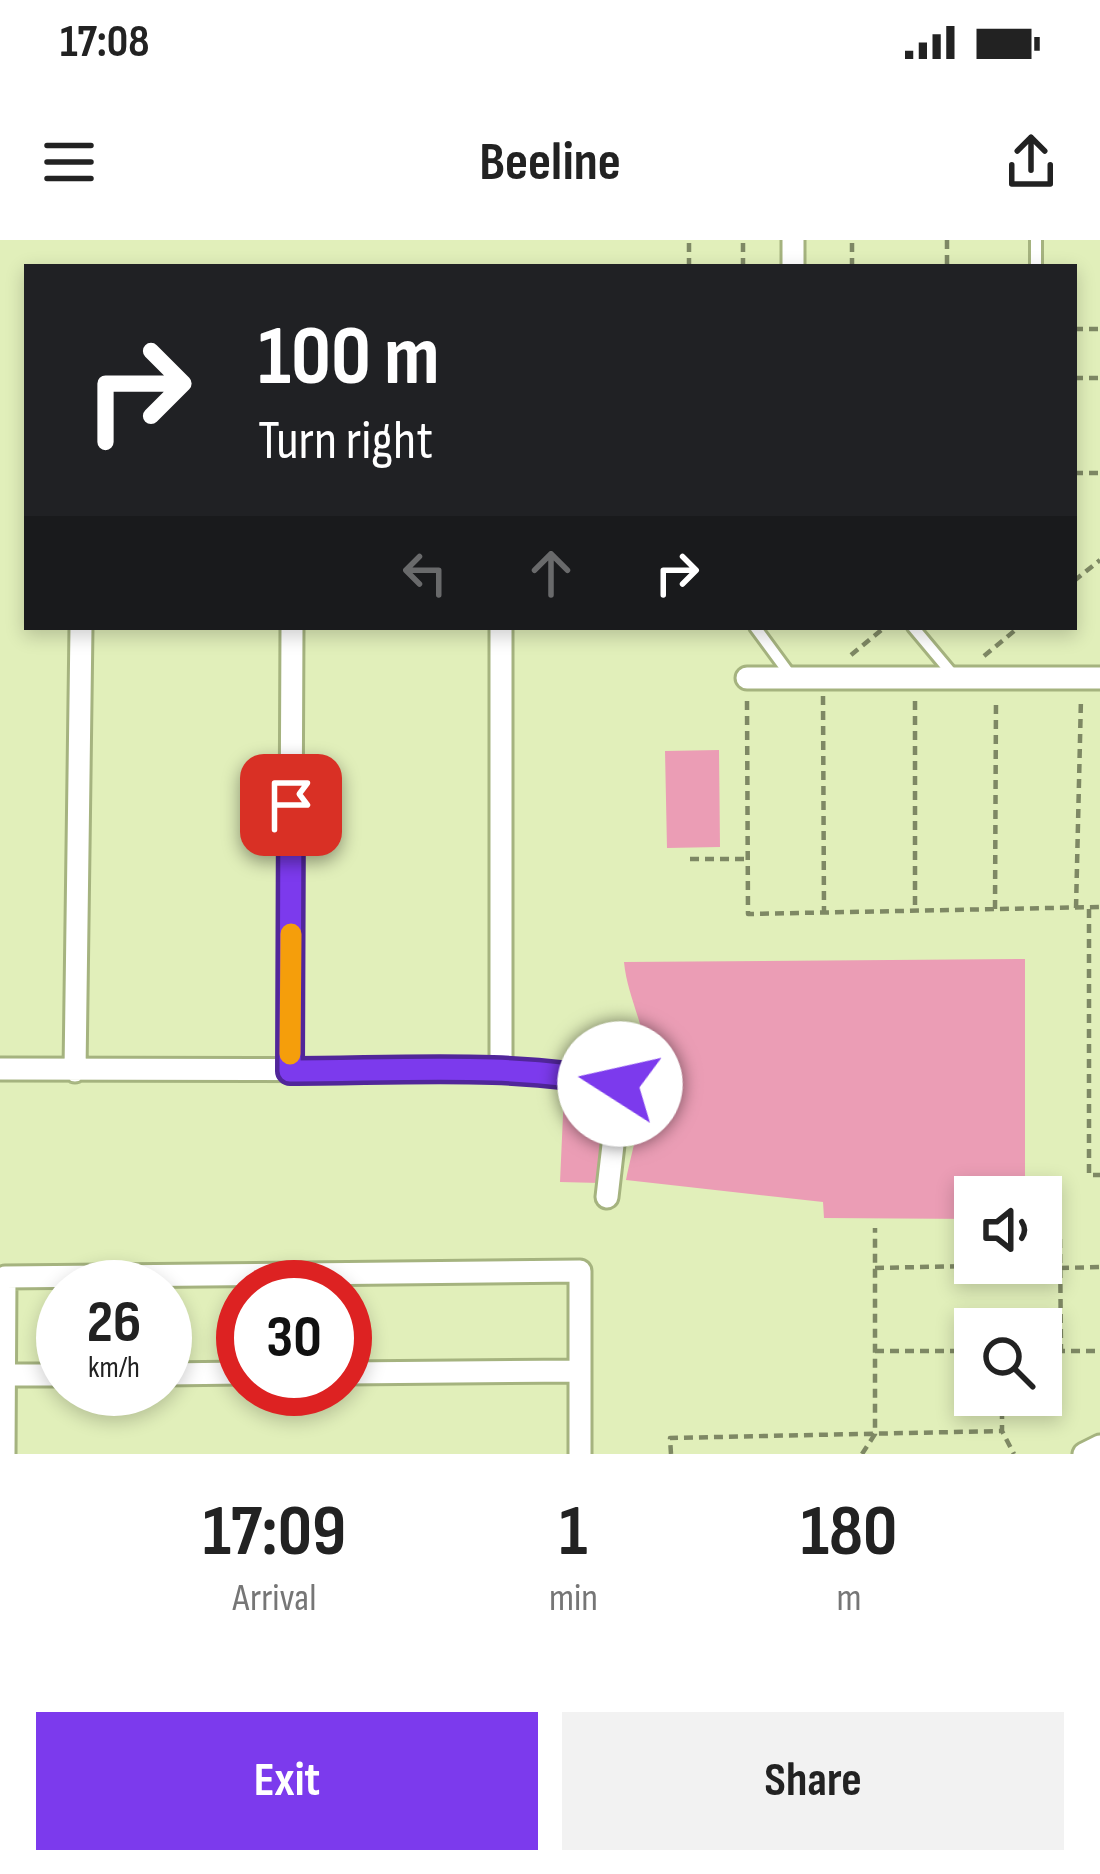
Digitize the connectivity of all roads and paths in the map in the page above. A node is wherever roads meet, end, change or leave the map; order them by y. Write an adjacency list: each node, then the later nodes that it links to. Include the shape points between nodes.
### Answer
1 (81, 630): 27 (street)
2 (292, 630): 28 (street)
3 (501, 630): 26 (street)
4 (757, 630): 9 (lane)
5 (881, 630): 10 (path)
6 (916, 630): 12 (lane)
7 (1015, 630): 12 (path)
8 (747, 678): 9 (street); 16 (path)
9 (793, 678): 10 (street)
10 (823, 678): 11 (street); 22 (path)
11 (915, 678): 12 (street); 21 (path)
12 (956, 678): 13 (street)
13 (996, 678): 14 (street); 20 (path)
14 (1091, 678): 17 (path)
15 (690, 859): 16 (path)
16 (748, 859): 22 (path, via 748,914)
17 (1076, 908): 18 (path); 20 (path)
18 (1089, 908): 19 (path); 24 (path)
19 (1100, 908)
20 (995, 909): 21 (path)
21 (915, 911): 22 (path)
22 (824, 912)
23 (1100, 992): 24 (path)
24 (1089, 993): 29 (path)
25 (0, 1069): 27 (street)
26 (501, 1070): 28 (street); 32 (street, via 620,1084)
27 (75, 1071): 28 (street)
28 (290, 1071)
29 (1089, 1084): 30 (path); 31 (path, via 1089,1175)
30 (1100, 1084)
31 (1100, 1174)
32 (607, 1197)
33 (875, 1228): 37 (path)
34 (1062, 1266): 36 (path)
35 (954, 1267): 37 (path)
36 (1100, 1267)
37 (875, 1268): 41 (path)
38 (954, 1351): 41 (path)
39 (1062, 1351): 40 (path)
40 (1100, 1351)
41 (875, 1352): 48 (path)
42 (580, 1371): 43 (street); 44 (street, via 580,1271 4,1276); 51 (street)
43 (372, 1372)
44 (4, 1375): 45 (street); 50 (street)
45 (36, 1375)
46 (1002, 1416): 47 (path)
47 (1002, 1431): 48 (path); 54 (path)
48 (875, 1434): 52 (path, via 670,1438); 53 (path)
49 (1100, 1446): 55 (street)
50 (4, 1454)
51 (580, 1454)
52 (670, 1454)
53 (862, 1454)
54 (1014, 1454)
55 (1084, 1454)

